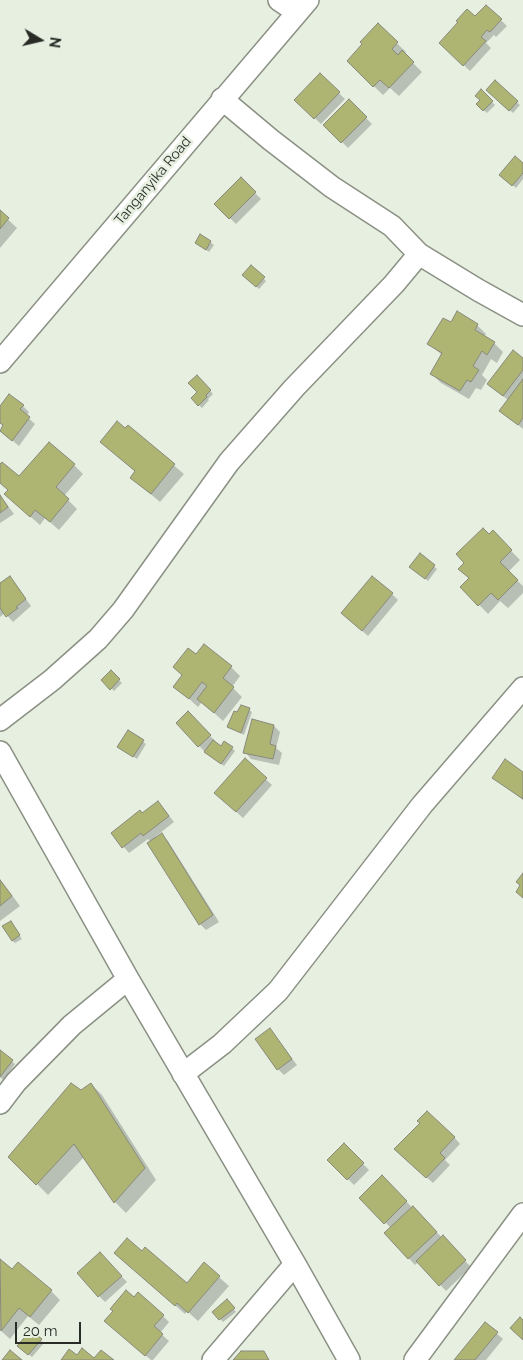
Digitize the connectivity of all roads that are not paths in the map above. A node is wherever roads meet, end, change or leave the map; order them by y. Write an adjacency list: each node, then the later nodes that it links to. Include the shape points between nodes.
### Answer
1 (279, 0): 2 (street)
2 (302, 6): 3 (street, Tanganyika Road)
3 (222, 99): 4 (street, via 332,187 392,226); 6 (street, Tanganyika Road)
4 (419, 254): 5 (street); 8 (street, via 229,462 123,610 98,639)
5 (523, 315)
6 (0, 362)
7 (523, 688): 11 (street, via 422,805 278,992)
8 (0, 720)
9 (0, 752): 10 (street)
10 (128, 979): 11 (street); 12 (street, via 72,1025)
11 (184, 1074): 14 (street)
12 (0, 1102)
13 (523, 1214): 17 (street)
14 (295, 1264): 15 (street); 16 (street)
15 (213, 1360)
16 (350, 1360)
17 (415, 1360)

